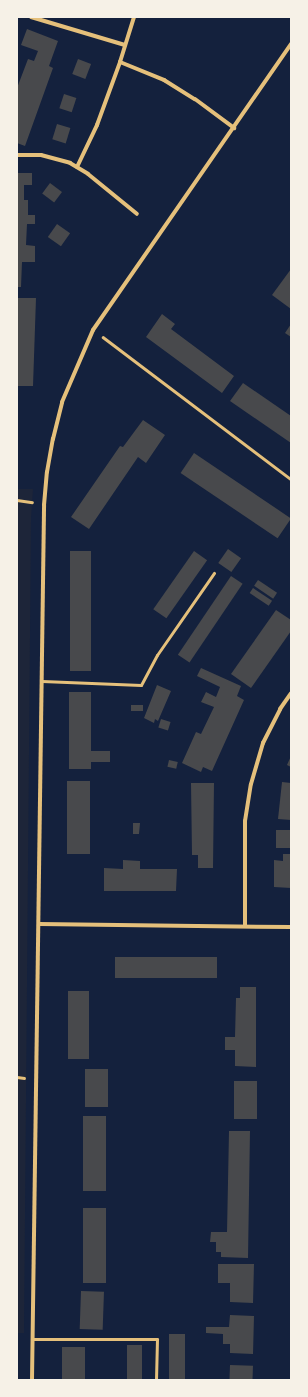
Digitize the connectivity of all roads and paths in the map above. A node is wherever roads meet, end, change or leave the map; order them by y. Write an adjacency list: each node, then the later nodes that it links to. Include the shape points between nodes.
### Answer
1 (31, 17): 4 (street)
2 (134, 17): 4 (street)
3 (291, 44): 6 (street)
4 (125, 46): 5 (street)
5 (120, 62): 6 (street, via 164,80); 8 (street, via 97,125)
6 (234, 128): 10 (street)
7 (17, 155): 8 (street, via 41,155)
8 (77, 167): 9 (street)
9 (137, 214)
10 (93, 330): 11 (path); 13 (street, via 62,402 47,472 44,505)
11 (291, 479)
12 (214, 573): 13 (lane, via 157,655 141,685)
13 (42, 681): 15 (street)
14 (291, 693): 16 (street, via 263,743 250,790 245,821)
15 (39, 924): 16 (street); 18 (street)
16 (245, 926): 17 (street)
17 (291, 927)
18 (32, 1339): 19 (street); 20 (lane, via 157,1339)
19 (32, 1380)
20 (156, 1380)

